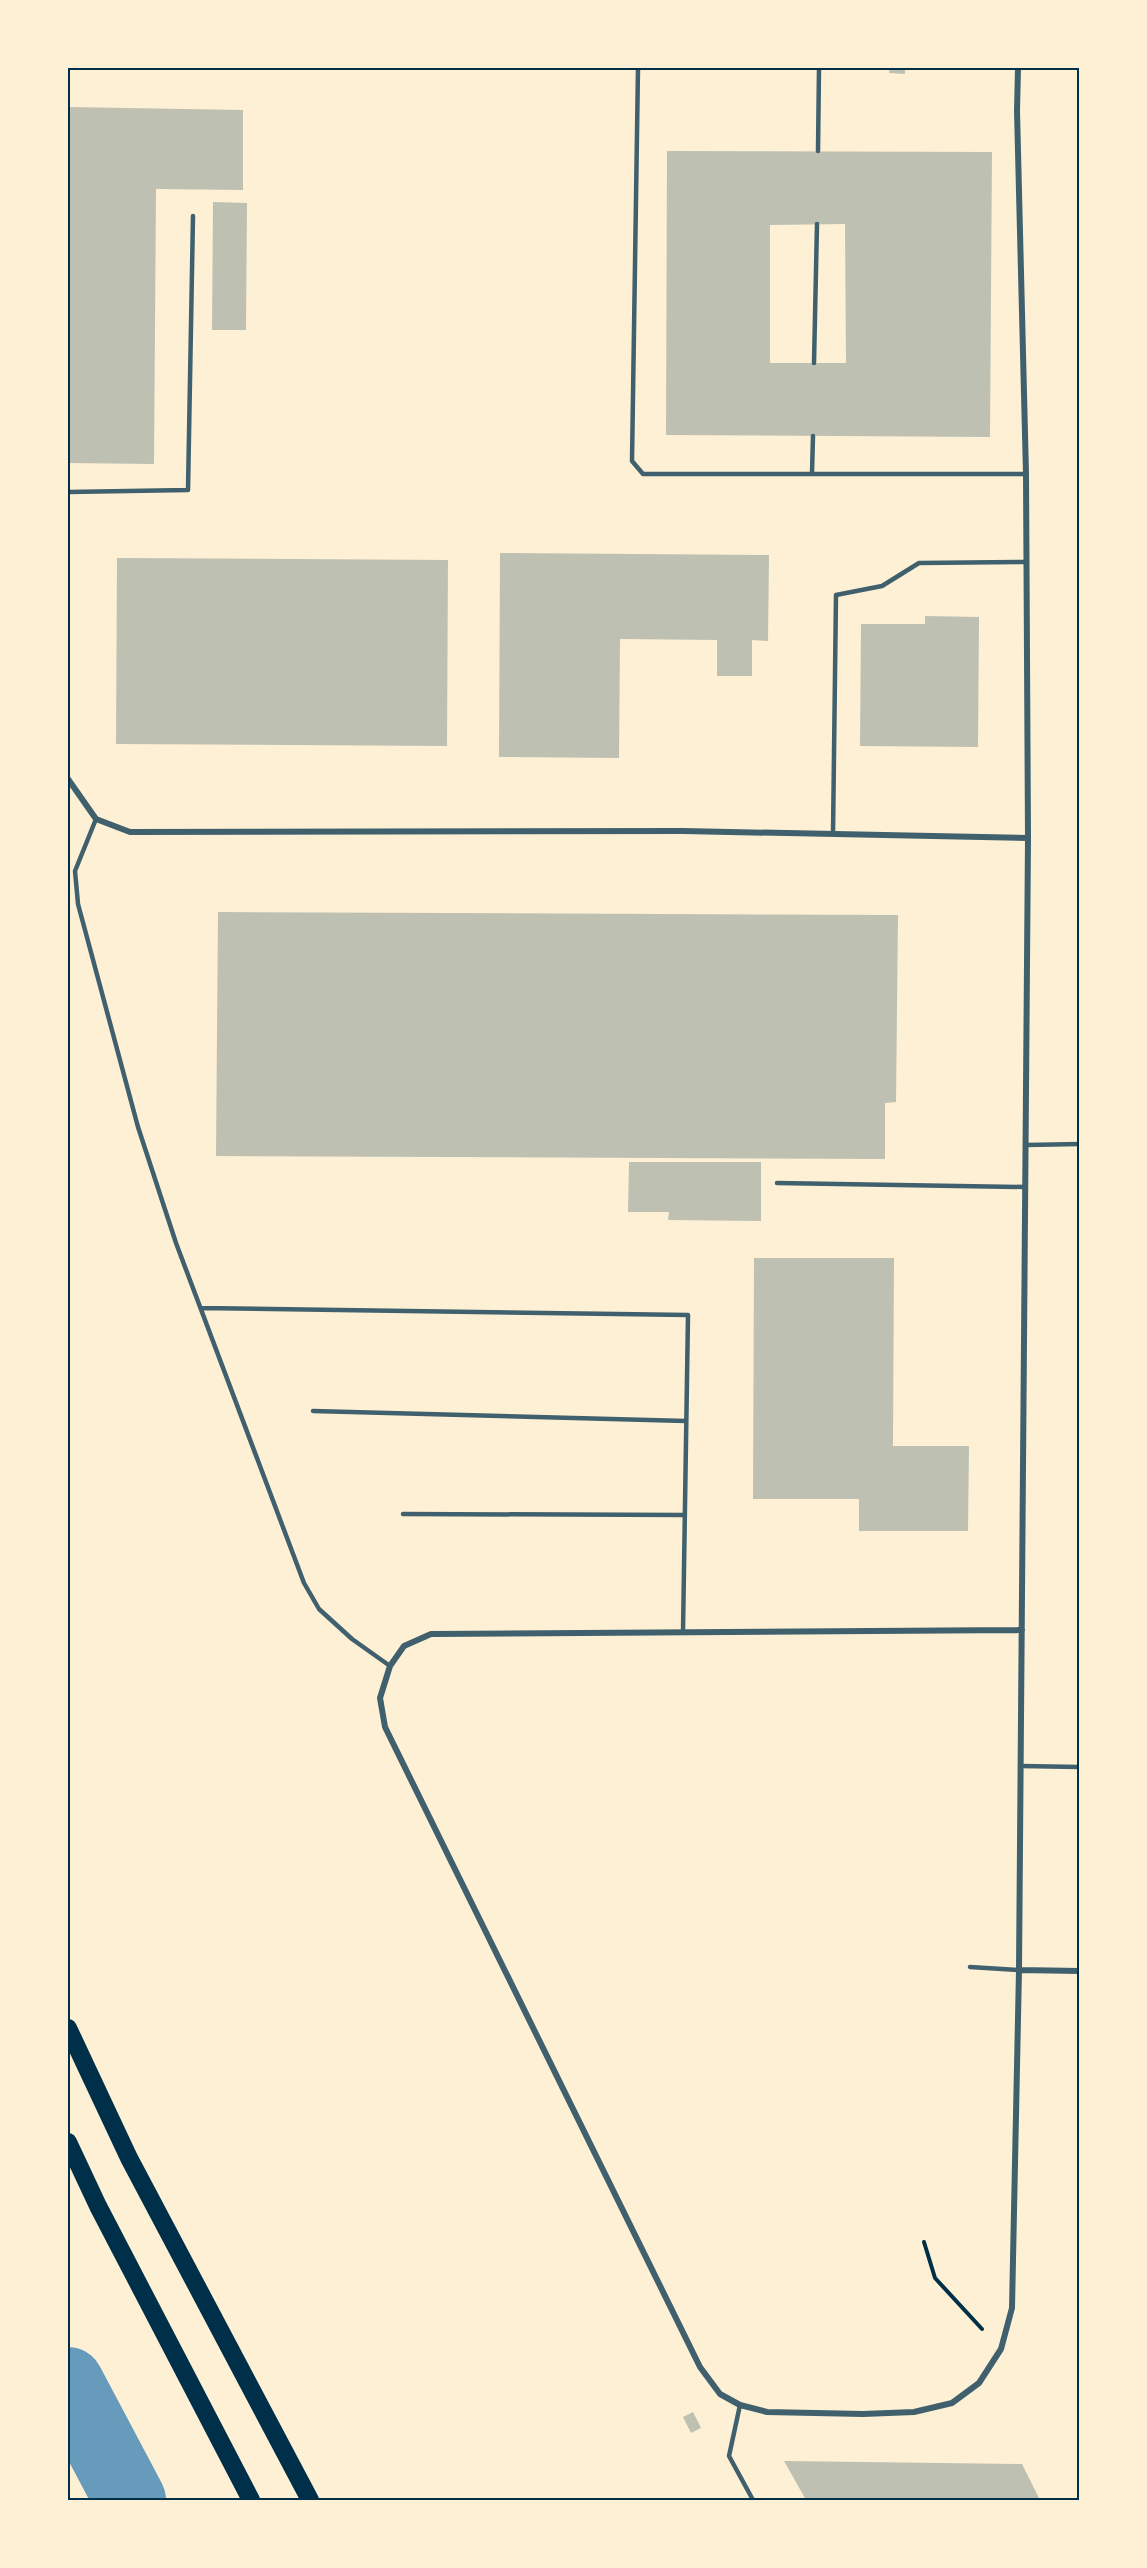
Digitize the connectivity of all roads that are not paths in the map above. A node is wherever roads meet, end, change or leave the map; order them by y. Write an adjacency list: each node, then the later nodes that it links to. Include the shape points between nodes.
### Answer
1 (638, 68): 9 (lane, via 632,461 643,474)
2 (819, 68): 4 (lane)
3 (1018, 68): 10 (street)
4 (818, 151)
5 (193, 216): 11 (lane, via 188,490)
6 (816, 224): 7 (lane)
7 (814, 363)
8 (813, 436): 9 (lane)
9 (812, 473): 10 (lane)
10 (1026, 474): 12 (street)
11 (68, 492)
12 (1026, 562): 15 (lane, via 919,563 882,586 836,595); 16 (street)
13 (68, 779): 14 (street)
14 (96, 819): 15 (street, via 130,832); 21 (lane, via 75,871 78,904 138,1127)
15 (833, 834): 16 (street)
16 (1028, 838): 18 (street)
17 (1080, 1144): 18 (lane)
18 (1026, 1145): 20 (street)
19 (777, 1183): 20 (lane)
20 (1025, 1187): 26 (street)
21 (201, 1308): 23 (lane, via 688,1315); 28 (lane, via 304,1583 319,1609)
22 (313, 1411): 23 (lane)
23 (686, 1422): 25 (lane)
24 (403, 1514): 25 (lane)
25 (684, 1515): 27 (lane)
26 (1022, 1630): 27 (street); 29 (street)
27 (683, 1632): 28 (street, via 431,1634 404,1646)
28 (390, 1666): 36 (street, via 380,1698 385,1727 700,2367 720,2394)
29 (1021, 1766): 30 (lane); 32 (street)
30 (1080, 1767)
31 (970, 1967): 32 (lane)
32 (1019, 1970): 33 (street); 36 (street, via 1012,2308 1000,2349 979,2383 952,2403 914,2412 767,2412)
33 (1080, 1971)
34 (68, 2028): 38 (highway, via 129,2158)
35 (68, 2142): 37 (highway)
36 (740, 2405): 39 (lane, via 729,2456)
37 (251, 2500)
38 (310, 2500)
39 (753, 2500)

